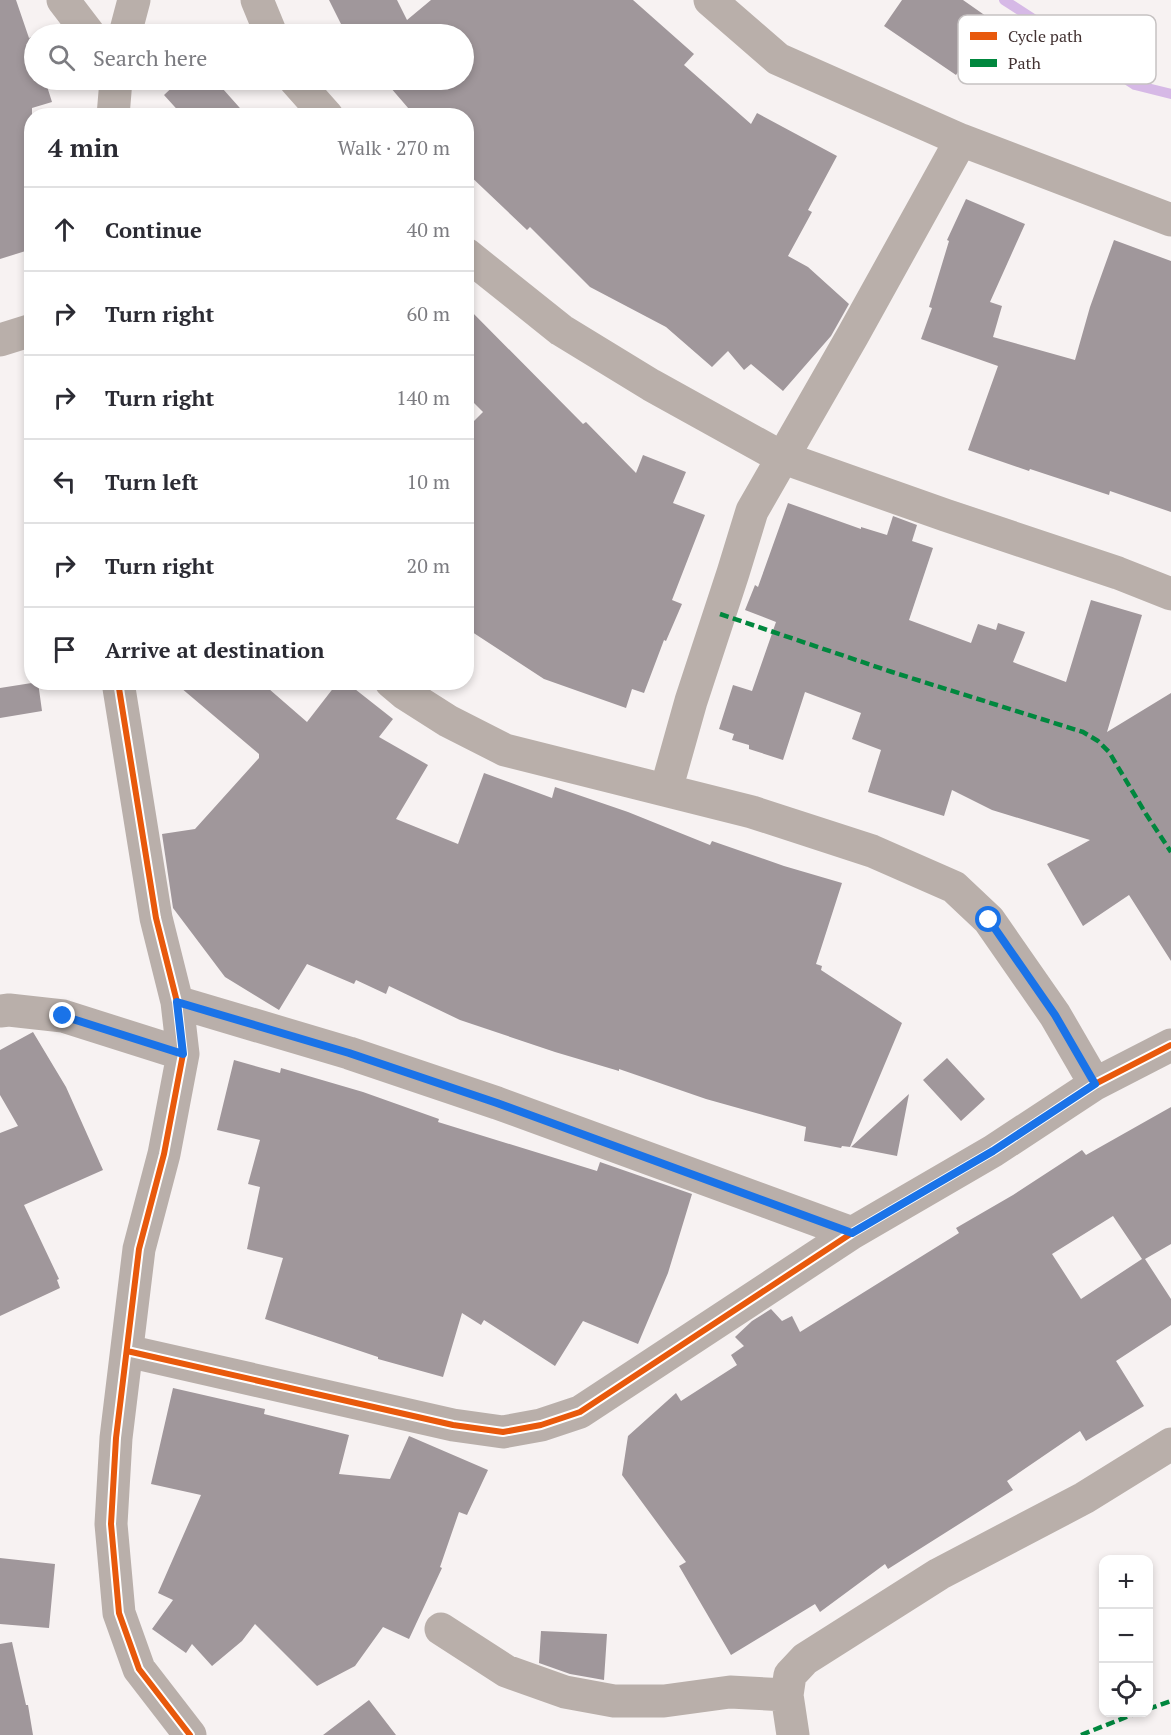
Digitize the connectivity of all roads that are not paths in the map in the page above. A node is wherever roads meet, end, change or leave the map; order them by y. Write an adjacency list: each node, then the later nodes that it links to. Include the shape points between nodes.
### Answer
1 (63, 0): 5 (street)
2 (134, 0): 6 (street)
3 (257, 0): 7 (street)
4 (710, 0): 12 (street, via 778,59)
5 (81, 24)
6 (128, 24)
7 (267, 24)
8 (115, 90): 10 (street)
9 (304, 90): 11 (street)
10 (114, 108)
11 (320, 108)
12 (961, 140): 13 (street); 17 (street)
13 (1171, 220)
14 (474, 260): 17 (street, via 561,330)
15 (24, 332): 16 (street)
16 (0, 340)
17 (782, 457): 18 (street); 21 (street, via 752,511)
18 (1171, 594)
19 (119, 690): 22 (street, via 156,918)
20 (400, 690): 21 (street, via 448,722 505,750)
21 (666, 790): 26 (street, via 752,812 872,851 954,887 989,920 1055,1015)
22 (177, 1002): 25 (street); 27 (street, via 349,1053 487,1100)
23 (0, 1011): 25 (street, via 63,1016)
24 (1171, 1045): 26 (street)
25 (183, 1054): 28 (street, via 164,1154 139,1249)
26 (1095, 1084): 27 (street, via 993,1151)
27 (852, 1233): 28 (street, via 580,1412 503,1432 453,1425)
28 (127, 1351): 32 (street, via 111,1524 119,1613 139,1669)
29 (1171, 1444): 31 (street, via 1084,1498 939,1574 805,1659 790,1675)
30 (441, 1629): 31 (street, via 506,1671 564,1692 614,1701 664,1701 730,1692)
31 (787, 1695): 33 (street)
32 (190, 1735)
33 (793, 1735)

